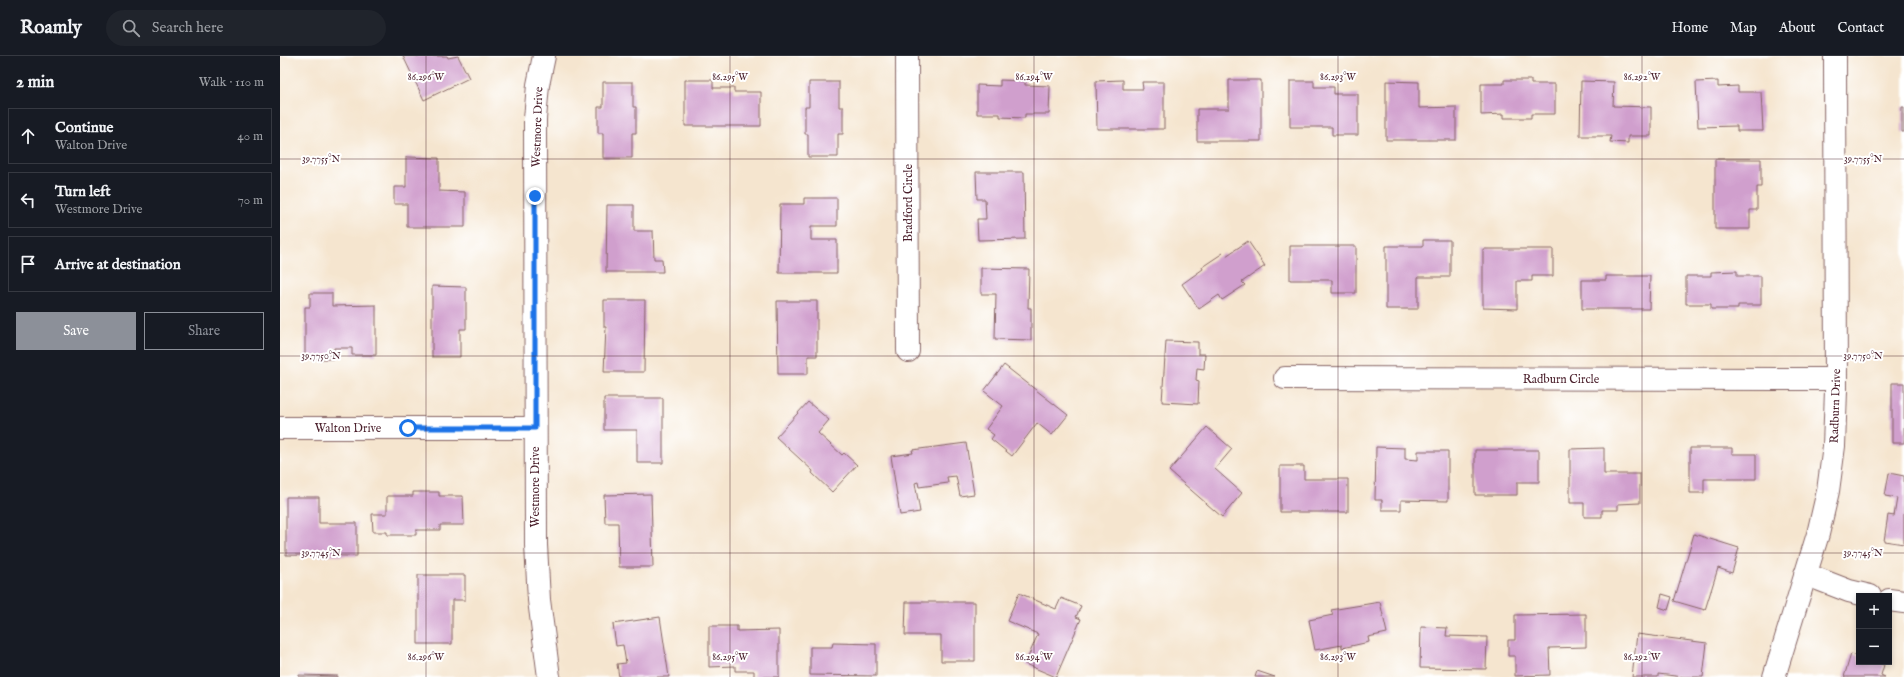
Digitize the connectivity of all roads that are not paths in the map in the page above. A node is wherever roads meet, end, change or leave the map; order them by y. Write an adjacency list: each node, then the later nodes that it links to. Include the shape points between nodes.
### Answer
1 (544, 56): 8 (street, Westmore Drive, via 535,119)
2 (907, 56): 4 (street, Bradford Circle)
3 (1835, 56): 6 (street, Radburn Drive)
4 (908, 351)
5 (1285, 378): 6 (street, Radburn Circle)
6 (1836, 379): 9 (street, Radburn Drive, via 1834,446 1828,491)
7 (280, 428): 8 (street, Walton Drive)
8 (535, 428): 13 (street, Westmore Drive, via 537,578)
9 (1805, 574): 10 (street); 14 (street, Radburn Drive)
10 (1857, 593)
11 (1892, 600): 12 (street)
12 (1904, 602)
13 (549, 677)
14 (1774, 677)

